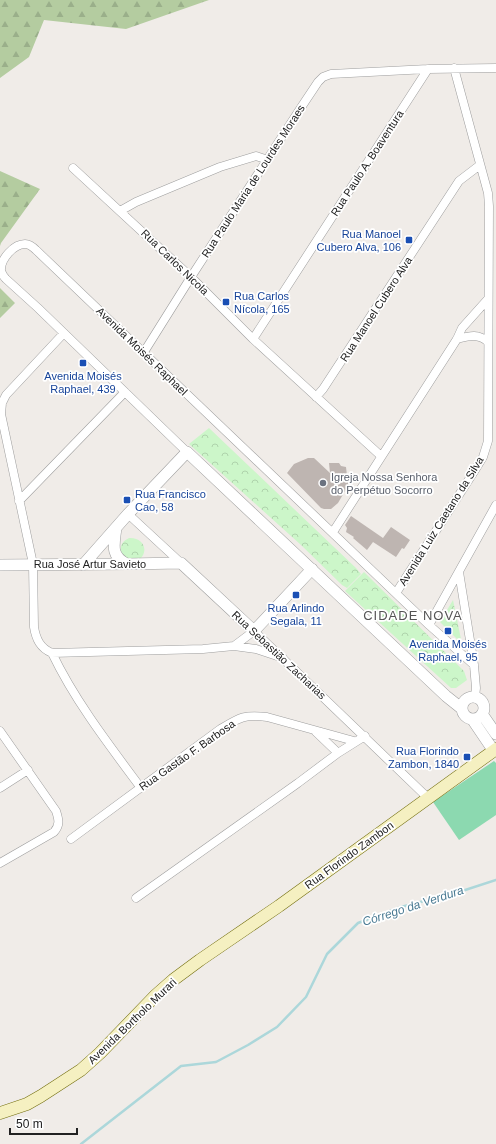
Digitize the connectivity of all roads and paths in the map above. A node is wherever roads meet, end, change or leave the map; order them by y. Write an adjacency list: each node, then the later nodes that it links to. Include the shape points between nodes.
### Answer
1 (454, 68): 2 (street); 3 (street); 5 (street, Avenida Luiz Caetano da Silva)
2 (496, 68)
3 (428, 69): 4 (street, Rua Paulo Maria de Lourdes Moraes, via 327,75 318,82); 11 (street, Rua Paulo A. Boaventura)
4 (268, 160): 7 (street, via 256,156 220,167); 8 (street, Rua Paulo Maria de Lourdes Moraes)
5 (480, 165): 9 (street, Avenida Luiz Caetano da Silva, via 489,206); 16 (street, Rua Manoel Cubero Alva, via 459,181)
6 (73, 168): 7 (street, Rua Carlos Nicola)
7 (120, 211): 8 (street, Rua Carlos Nicola)
8 (191, 277): 11 (street, Rua Carlos Nicola); 14 (street, Rua Paulo Maria de Lourdes Moraes)
9 (488, 299): 12 (street, via 462,328); 13 (street, Avenida Luiz Caetano da Silva)
10 (64, 333): 14 (street, Avenida Moisés Raphael, via 3,274 3,262 7,254 18,246 27,244 36,250); 15 (street, Avenida Moisés Raphael); 19 (street, via 2,402 2,420)
11 (253, 338): 16 (street, Rua Carlos Nicola)
12 (457, 339): 13 (street, via 476,335); 18 (street)
13 (488, 342): 31 (street, Avenida Luiz Caetano da Silva, via 488,441 483,457)
14 (144, 352): 23 (street, Avenida Moisés Raphael)
15 (125, 392): 17 (street, Avenida Moisés Raphael); 19 (street)
16 (316, 397): 18 (street, Rua Carlos Nicola)
17 (187, 452): 21 (street); 29 (street, Avenida Moisés Raphael)
18 (381, 456): 23 (street)
19 (19, 501): 25 (street)
20 (496, 505): 30 (street)
21 (128, 514): 22 (street); 24 (street, Rua Sebastião Zacharias)
22 (116, 528): 26 (street, via 115,554); 28 (street)
23 (333, 532): 31 (street, Avenida Moisés Raphael)
24 (181, 563): 26 (street, Rua José Artur Savieto); 33 (street, Rua Sebastião Zacharias)
25 (33, 564): 27 (street, Rua José Artur Savieto); 28 (street, Rua José Artur Savieto); 35 (street, via 36,636 45,650)
26 (127, 564): 28 (street, Rua José Artur Savieto)
27 (0, 565)
28 (83, 565)
29 (312, 569): 33 (street); 39 (street, Avenida Moisés Raphael)
30 (459, 572): 32 (street); 37 (street)
31 (396, 593): 32 (street, Avenida Moisés Raphael)
32 (429, 625): 37 (street, Avenida Moisés Raphael)
33 (254, 631): 34 (street); 36 (street, Rua Sebastião Zacharias)
34 (234, 646): 35 (street); 36 (street, via 262,650)
35 (52, 653): 50 (street, via 74,693)
36 (283, 658): 44 (street, Rua Sebastião Zacharias)
37 (474, 665): 38 (street)
38 (475, 697): 39 (street, via 465,699); 40 (street, via 484,706)
39 (461, 708): 40 (street, via 465,716)
40 (477, 717): 43 (street); 46 (street)
41 (0, 731): 48 (street)
42 (315, 731): 45 (street, Rua Gastão F. Barbosa); 47 (street); 50 (street, Rua Gastão F. Barbosa, via 267,717 245,716 219,730)
43 (496, 734)
44 (364, 736): 45 (street); 51 (street, Rua Sebastião Zacharias)
45 (354, 741): 47 (street)
46 (495, 750): 51 (main road, Rua Florindo Zambon)
47 (338, 753): 54 (street)
48 (28, 770): 49 (street); 53 (street, via 56,811 59,826 54,832)
49 (0, 788)
50 (141, 788): 52 (street, Rua Gastão F. Barbosa)
51 (428, 798): 55 (main road, Rua Florindo Zambon)
52 (71, 839)
53 (0, 863)
54 (136, 898)
55 (200, 960): 56 (main road, Avenida Bortholo Murari, via 156,995 81,1070 27,1104)
56 (0, 1113)

